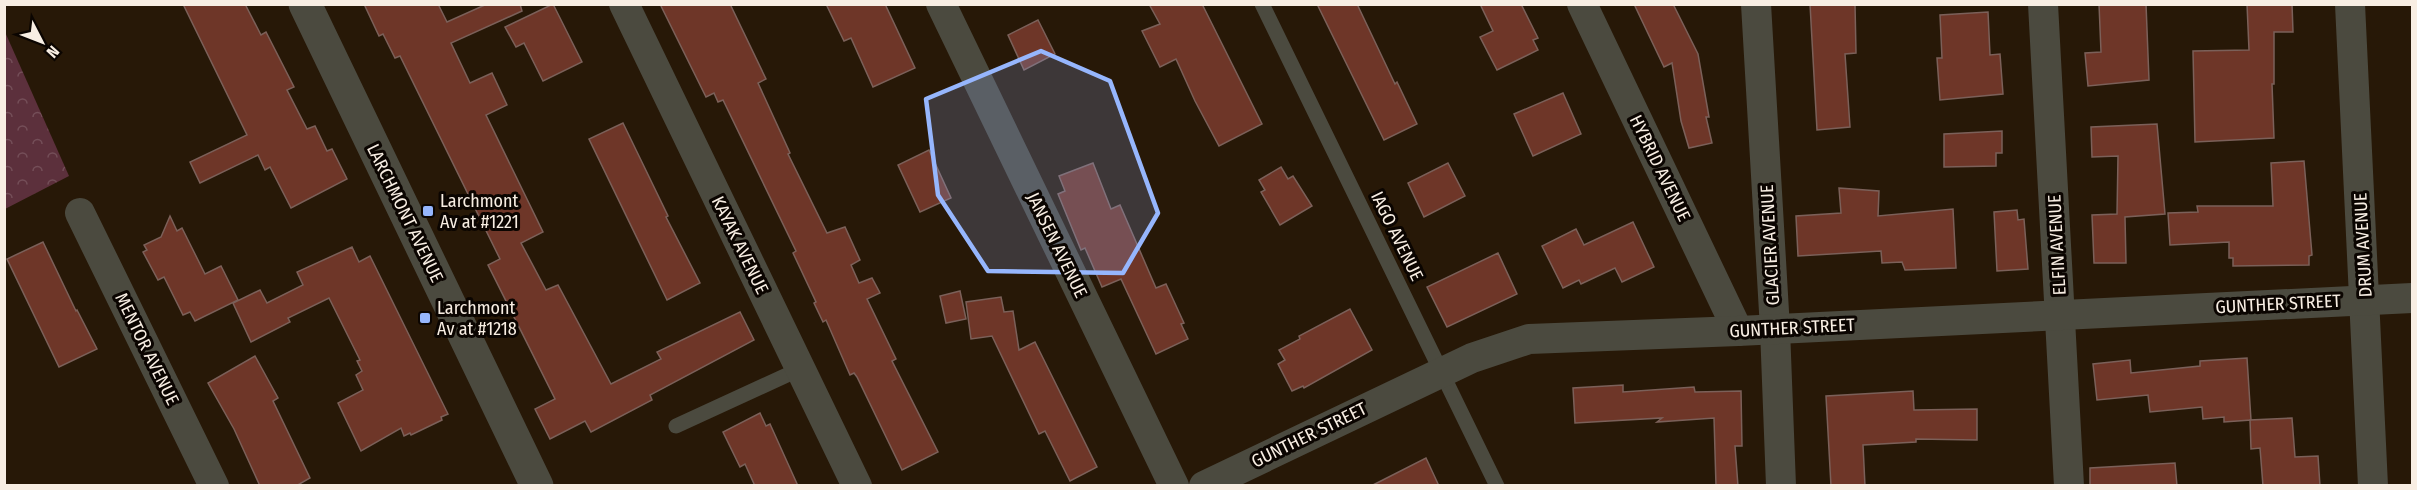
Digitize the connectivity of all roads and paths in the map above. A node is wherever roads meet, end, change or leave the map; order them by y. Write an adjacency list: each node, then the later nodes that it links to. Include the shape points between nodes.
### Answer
1 (305, 4): 19 (street, LARCHMONT AVENUE)
2 (624, 4): 15 (street, KAYAK AVENUE)
3 (941, 4): 21 (street, JANSEN AVENUE)
4 (1262, 4): 16 (lane, IAGO AVENUE)
5 (1582, 4): 14 (street, HYBRID AVENUE)
6 (1756, 4): 13 (street, GLACIER AVENUE)
7 (2043, 4): 12 (street, ELFIN AVENUE)
8 (2350, 4): 11 (street, DRUM AVENUE)
9 (80, 213): 18 (street, MENTOR AVENUE)
10 (2412, 298): 11 (street, GUNTHER STREET)
11 (2366, 300): 12 (street, GUNTHER STREET); 26 (street, DRUM AVENUE)
12 (2060, 314): 13 (street, GUNTHER STREET); 25 (street, ELFIN AVENUE)
13 (1775, 329): 14 (street, GUNTHER STREET); 24 (street, GLACIER AVENUE)
14 (1738, 331): 16 (street, GUNTHER STREET, via 1536,338 1496,349)
15 (800, 369): 17 (lane); 20 (street, KAYAK AVENUE)
16 (1442, 372): 22 (street, GUNTHER STREET); 23 (lane, IAGO AVENUE)
17 (676, 426)
18 (214, 486)
19 (537, 486)
20 (856, 486)
21 (1174, 486)
22 (1204, 486)
23 (1497, 486)
24 (1781, 486)
25 (2068, 486)
26 (2373, 486)

